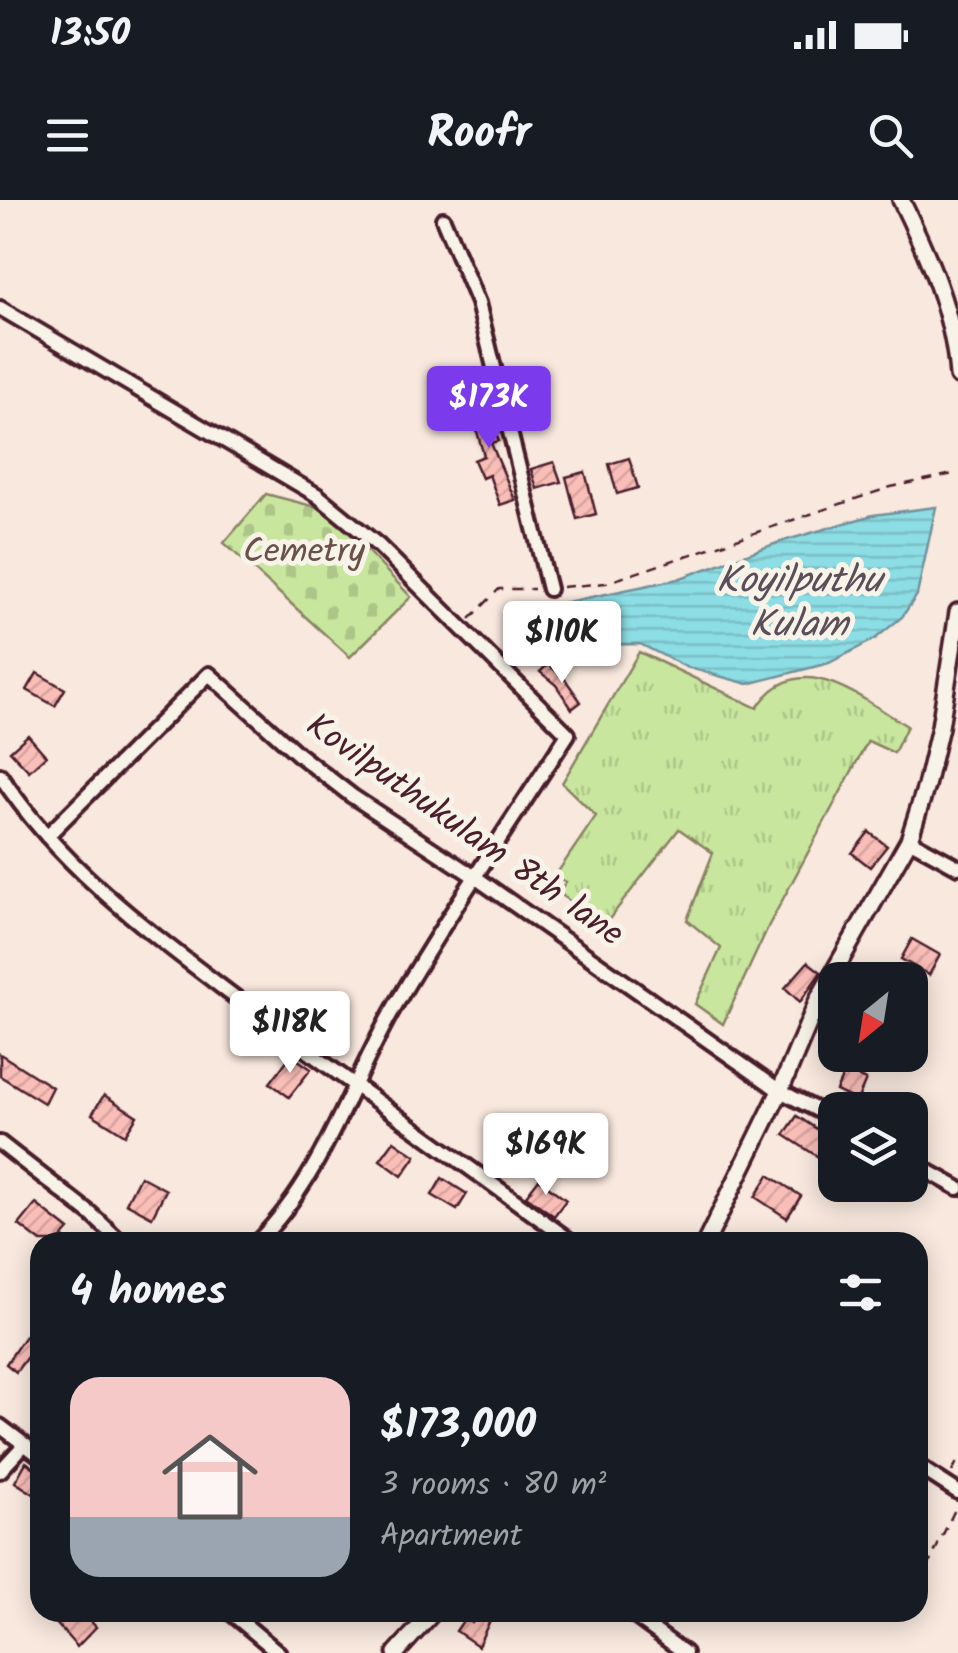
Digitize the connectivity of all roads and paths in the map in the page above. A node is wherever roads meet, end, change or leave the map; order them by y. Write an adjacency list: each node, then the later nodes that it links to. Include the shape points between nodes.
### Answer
1 (902, 200): 4 (street)
2 (444, 219): 7 (street, via 478,303)
3 (0, 308): 9 (street, via 316,495)
4 (957, 345): 5 (street)
5 (958, 376)
6 (958, 473): 7 (path, via 891,487 606,583)
7 (549, 589): 9 (path, via 499,588)
8 (958, 612): 12 (street, via 940,727)
9 (462, 627): 14 (street, via 568,734)
10 (0, 775): 11 (street)
11 (47, 836): 14 (street, Kovilputhukulam 8th lane, via 209,674 352,796); 15 (street, via 99,890)
12 (908, 840): 13 (street); 16 (street, via 819,998)
13 (958, 867)
14 (476, 877): 15 (street, via 393,1009); 16 (street, Kovilputhukulam 8th lane)
15 (356, 1087): 22 (street, via 307,1182); 23 (street)
16 (780, 1091): 17 (street, Kovilputhukulam 8th lane); 24 (street)
17 (818, 1110)
18 (0, 1143): 21 (street)
19 (928, 1171): 20 (street)
20 (958, 1188)
21 (110, 1232)
22 (268, 1232)
23 (558, 1232)
24 (711, 1232)
25 (0, 1426): 26 (street)
26 (30, 1447)
27 (30, 1453): 28 (street)
28 (0, 1471)
29 (928, 1473): 30 (street)
30 (957, 1492): 31 (path, via 957,1506)
31 (928, 1566)
32 (242, 1622): 35 (street)
33 (424, 1622): 36 (street)
34 (642, 1622): 37 (street)
35 (280, 1653)
36 (396, 1653)
37 (685, 1653)

